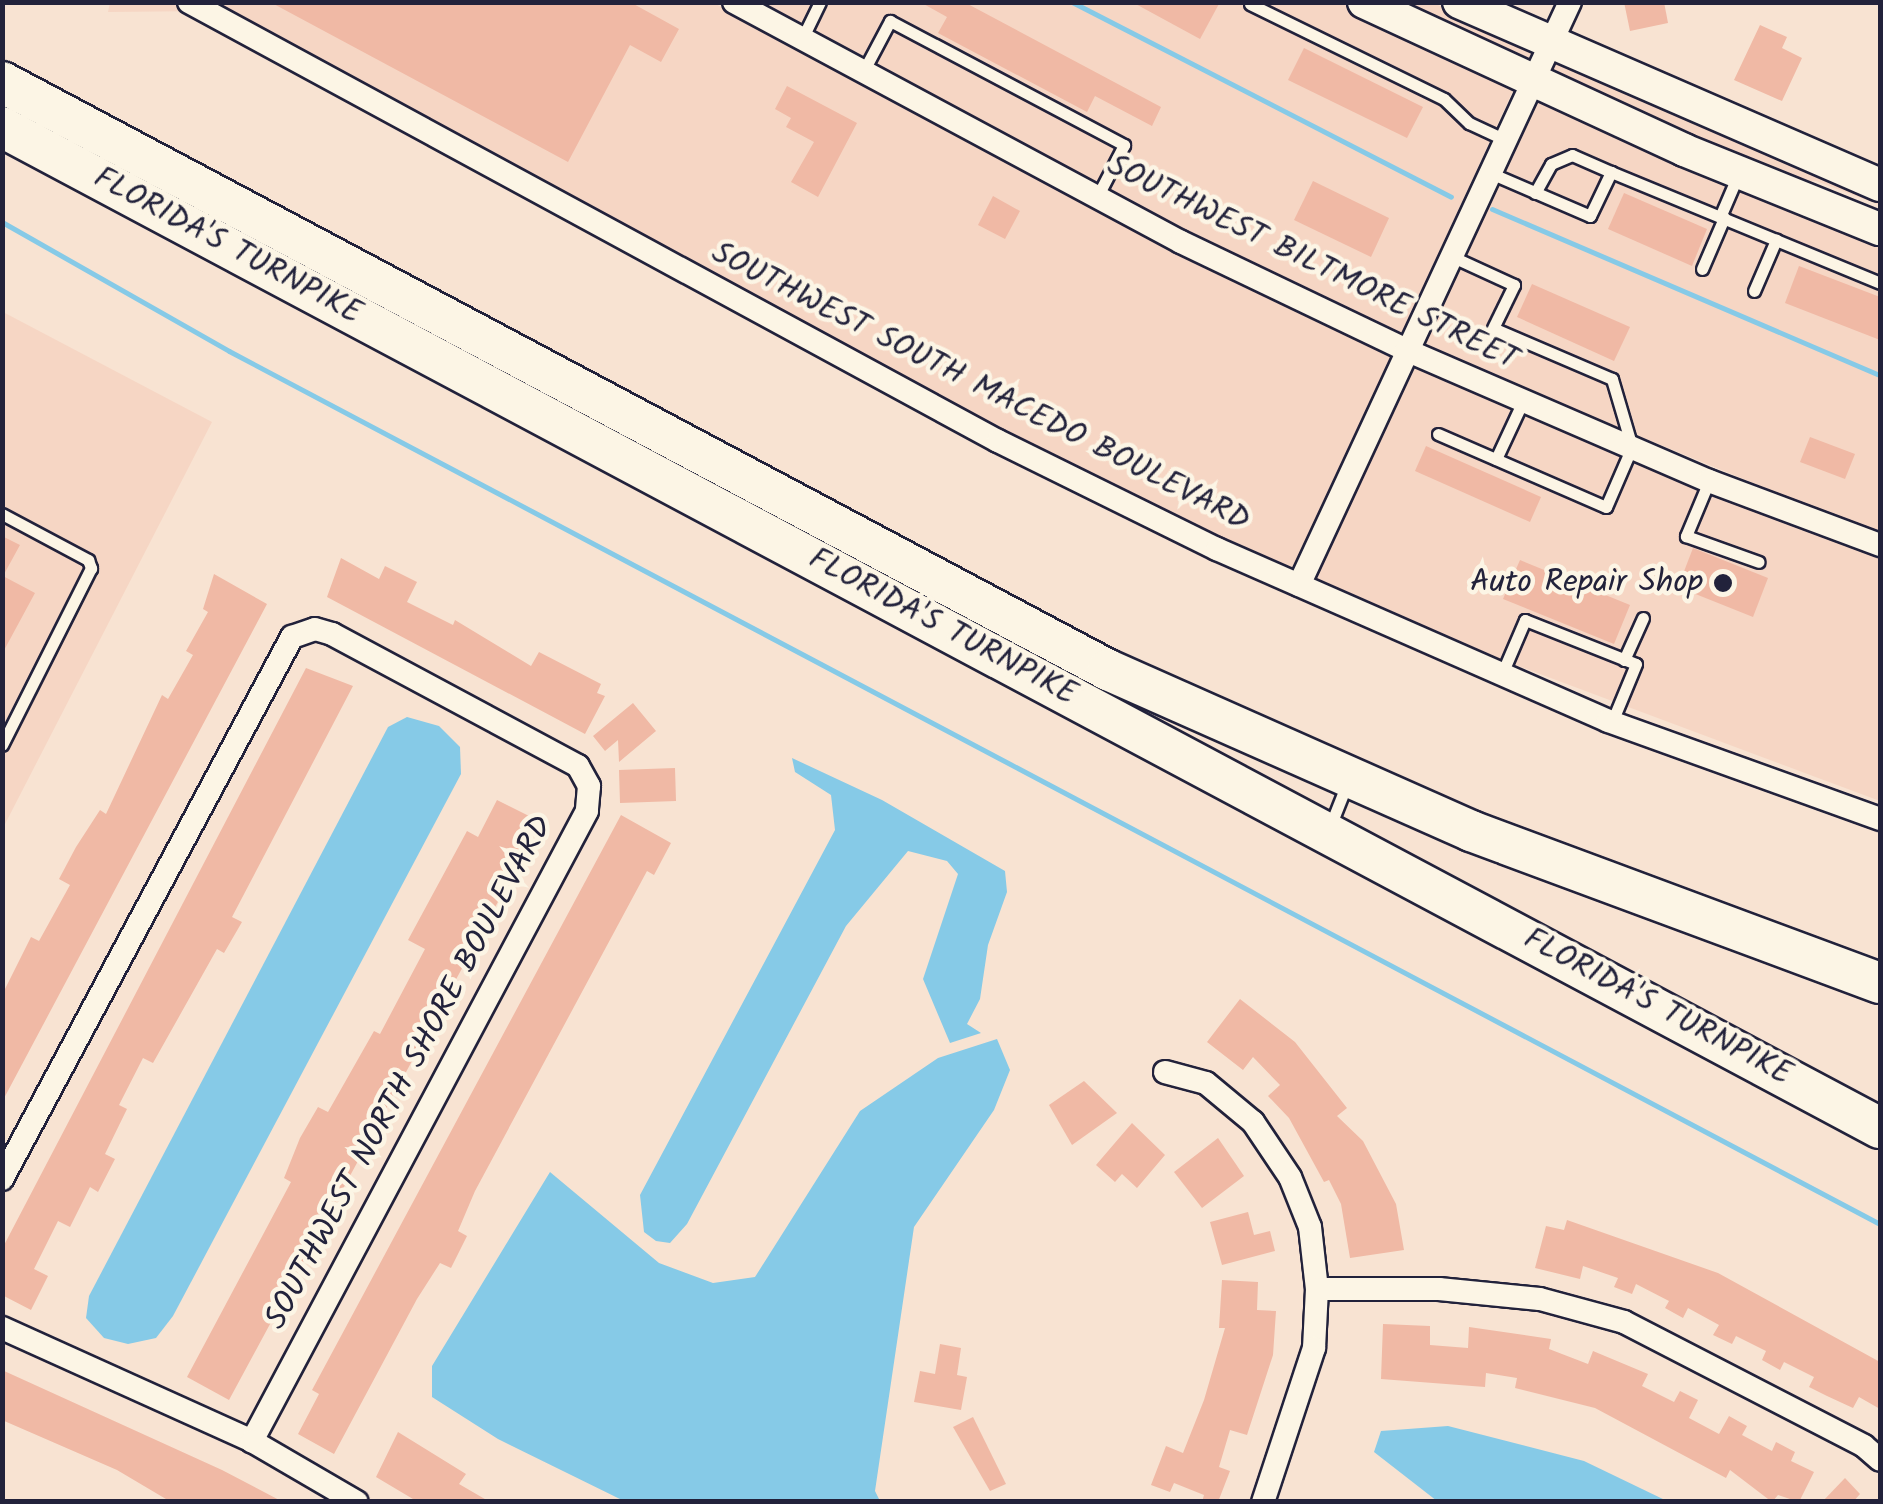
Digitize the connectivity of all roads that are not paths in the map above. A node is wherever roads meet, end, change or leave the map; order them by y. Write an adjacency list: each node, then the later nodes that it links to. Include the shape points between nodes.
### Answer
1 (189, 2): 39 (street, SOUTHWEST SOUTH MACEDO BOULEVARD, via 998,442)
2 (734, 2): 8 (street, SOUTHWEST BILTMORE STREET)
3 (820, 2): 8 (lane)
4 (1364, 2): 12 (main road)
5 (1459, 2): 9 (main road)
6 (1570, 2): 9 (street)
7 (1249, 3): 14 (lane, via 1444,99 1469,123)
8 (802, 39): 10 (street, SOUTHWEST BILTMORE STREET)
9 (1547, 46): 12 (street); 18 (main road)
10 (863, 72): 21 (street, SOUTHWEST BILTMORE STREET); 21 (lane, via 890,21 1124,145)
11 (2, 82): 45 (highway, FLORIDA'S TURNPIKE, via 1108,670)
12 (1528, 82): 14 (street); 17 (main road)
13 (2, 127): 47 (highway, FLORIDA'S TURNPIKE)
14 (1503, 138): 15 (street)
15 (1488, 172): 19 (lane); 26 (street)
16 (1611, 172): 19 (lane, via 1572,155 1550,164); 19 (lane, via 1590,216); 23 (lane)
17 (1739, 172): 20 (main road); 23 (lane)
18 (1880, 185)
19 (1535, 192)
20 (1789, 193): 22 (main road, via 1813,190); 24 (main road)
21 (1097, 197): 30 (street, SOUTHWEST BILTMORE STREET)
22 (1880, 215)
23 (1722, 218): 25 (lane); 27 (lane)
24 (1880, 229)
25 (1776, 240): 28 (lane); 29 (lane)
26 (1450, 256): 30 (street); 33 (lane, via 1514,285 1494,328 1612,379)
27 (1702, 269)
28 (1880, 283)
29 (1754, 291)
30 (1406, 350): 31 (street, SOUTHWEST BILTMORE STREET); 39 (street)
31 (1524, 401): 33 (street, SOUTHWEST BILTMORE STREET); 34 (lane)
32 (1438, 434): 34 (lane)
33 (1632, 447): 34 (lane, via 1606,506); 35 (street, SOUTHWEST BILTMORE STREET)
34 (1496, 460)
35 (1709, 480): 37 (street, SOUTHWEST BILTMORE STREET); 38 (lane, via 1686,536)
36 (2, 514): 44 (lane, via 88,560 91,568)
37 (1880, 545)
38 (1758, 562)
39 (1299, 585): 42 (street, SOUTHWEST SOUTH MACEDO BOULEVARD)
40 (1643, 618): 41 (lane)
41 (1624, 660): 42 (lane, via 1525,620); 43 (lane, via 1636,664)
42 (1501, 676): 43 (street, SOUTHWEST SOUTH MACEDO BOULEVARD)
43 (1612, 722): 46 (street, SOUTHWEST SOUTH MACEDO BOULEVARD)
44 (2, 745)
45 (1350, 777): 47 (lane); 48 (highway, FLORIDA'S TURNPIKE, via 1748,939)
46 (1878, 812)
47 (1327, 833): 50 (highway, FLORIDA'S TURNPIKE)
48 (1880, 983)
49 (1165, 1072): 52 (street, via 1206,1083 1254,1122 1290,1177 1310,1226)
50 (1880, 1128)
51 (2, 1179): 54 (street, SOUTHWEST NORTH SHORE BOULEVARD, via 292,637 315,629 332,634 578,766 589,786 587,811)
52 (1317, 1289): 55 (street, via 1439,1289 1540,1299 1624,1322); 57 (street, via 1314,1348)
53 (2, 1328): 54 (street)
54 (252, 1441): 56 (street)
55 (1880, 1460)
56 (357, 1502)
57 (1263, 1502)

